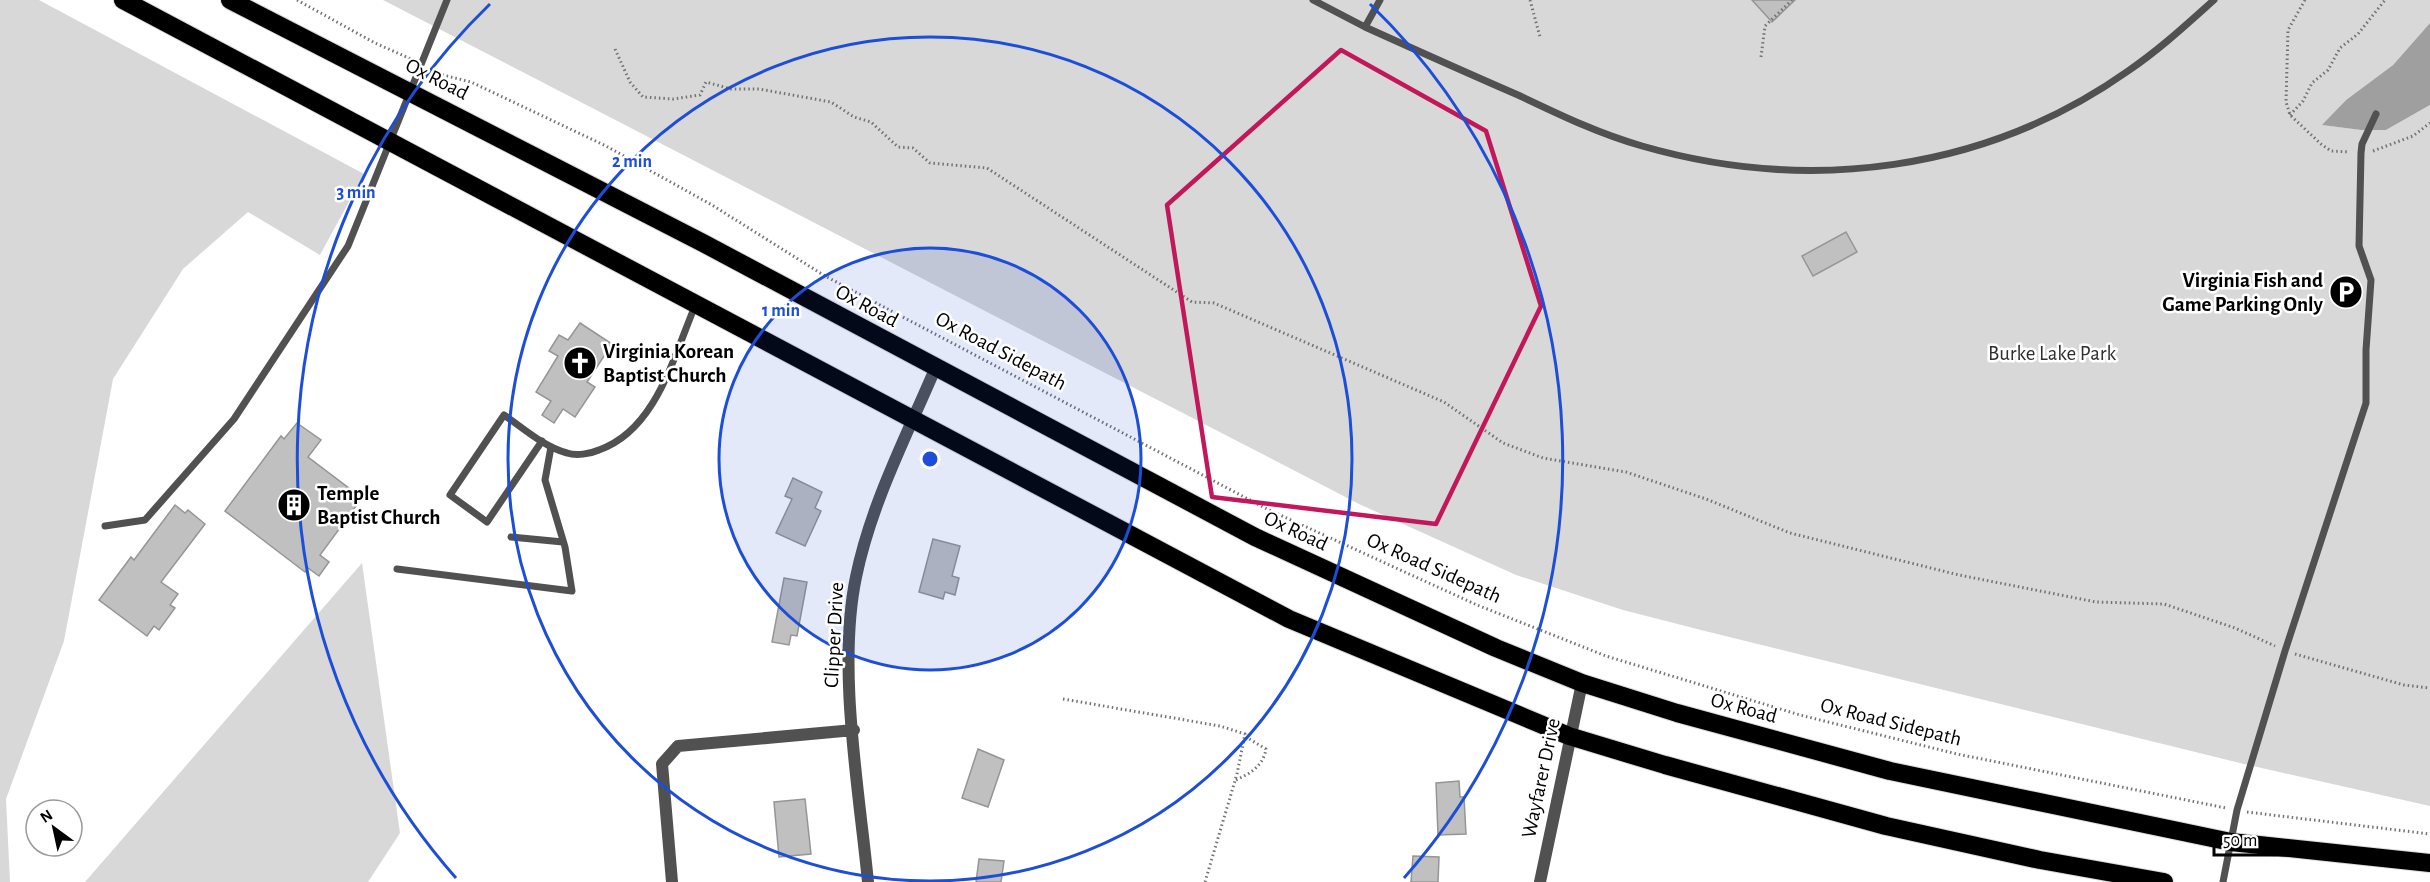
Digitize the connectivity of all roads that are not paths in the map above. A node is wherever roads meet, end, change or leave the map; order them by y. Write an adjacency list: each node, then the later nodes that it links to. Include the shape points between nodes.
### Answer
1 (123, 0): 10 (highway)
2 (230, 0): 8 (highway, Ox Road)
3 (447, 0): 8 (lane)
4 (1312, 0): 7 (lane)
5 (1380, 0): 7 (lane)
6 (2214, 0): 7 (lane, via 2128,71 2052,116 2014,133 1936,158 1837,172 1732,166 1641,146 1581,124)
7 (1365, 27)
8 (409, 90): 10 (lane); 12 (highway, Ox Road)
9 (2376, 114): 23 (lane, via 2361,153 2359,246 2371,280 2366,404 2284,651)
10 (388, 143): 11 (highway); 16 (lane, via 348,246 234,419 145,520)
11 (695, 306): 13 (highway); 15 (lane, via 655,399 636,428 617,444 592,453 568,454)
12 (935, 369): 13 (street, Clipper Drive); 20 (highway, Ox Road, via 1254,537)
13 (912, 421): 21 (street, Clipper Drive, via 874,509 855,579 848,665); 22 (highway, via 1289,619)
14 (542, 441): 14 (lane, via 487,522 450,495 504,415); 15 (lane)
15 (551, 447): 18 (lane, via 545,480)
16 (105, 526)
17 (511, 537): 18 (lane)
18 (563, 542): 19 (lane, via 572,591)
19 (397, 569)
20 (1582, 683): 22 (street, Wayfarer Drive); 23 (highway, Ox Road, via 1890,771)
21 (854, 730): 25 (street, via 678,746 662,765); 26 (street, Clipper Drive)
22 (1569, 736): 27 (street, Wayfarer Drive); 28 (highway, via 1886,826)
23 (2231, 842): 24 (highway, Ox Road); 29 (lane)
24 (2430, 863)
25 (672, 882)
26 (868, 882)
27 (1539, 882)
28 (2164, 882)
29 (2223, 882)

